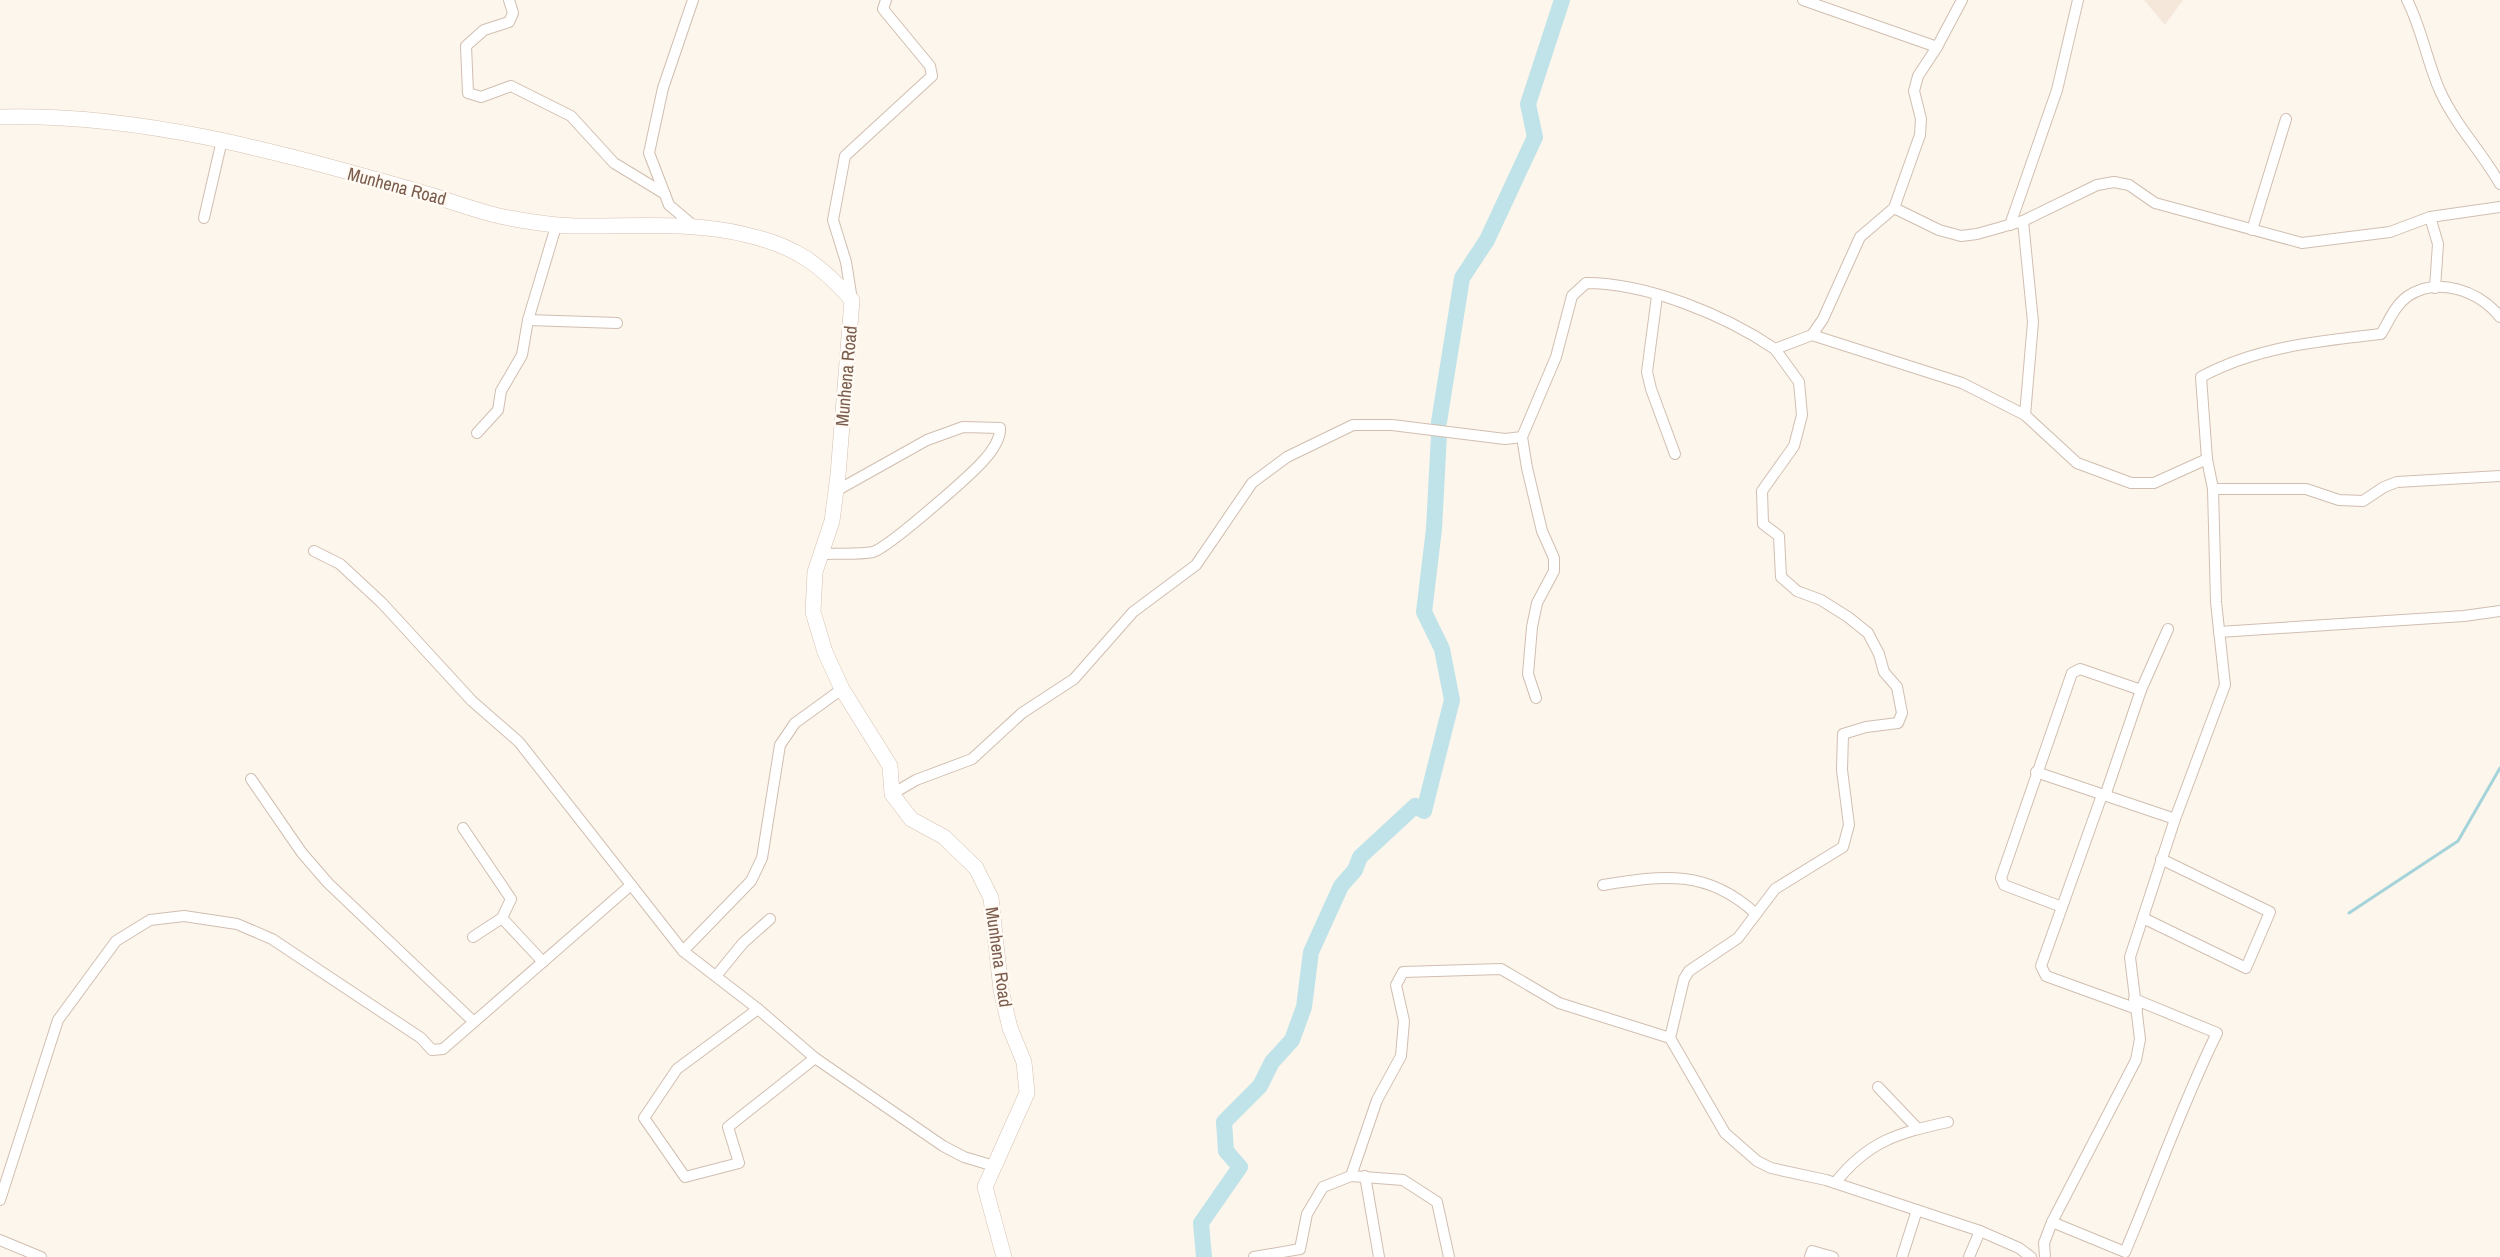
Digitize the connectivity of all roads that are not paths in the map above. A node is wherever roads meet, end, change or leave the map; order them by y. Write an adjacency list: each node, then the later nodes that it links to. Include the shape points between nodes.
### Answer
1 (509, 0): 13 (street, via 513,13 509,22 484,30 466,46 468,93 481,97 511,86 571,116 614,163)
2 (693, 0): 13 (street, via 663,88 649,153)
3 (886, 0): 25 (street, via 883,9 930,66 932,76 845,156 833,220)
4 (1803, 0): 8 (street)
5 (1962, 0): 8 (street)
6 (2078, 0): 20 (street, via 2057,90)
7 (2407, 0): 12 (street, via 2439,90 2462,133)
8 (1937, 47): 15 (street, via 1918,76 1914,91 1921,119 1920,135)
9 (0, 117): 11 (street, Munhena Road, via 100,119)
10 (2286, 118): 22 (street)
11 (222, 140): 17 (street); 19 (street, Munhena Road, via 503,217)
12 (2500, 184)
13 (665, 194): 21 (street, via 669,205)
14 (2500, 207): 16 (street)
15 (1894, 208): 20 (street, via 1961,236); 29 (street, via 1860,237)
16 (2430, 217): 22 (street, via 2390,232 2302,243); 23 (street, via 2438,244)
17 (204, 218)
18 (2023, 221): 20 (street); 22 (street, via 2097,185 2114,182 2129,185 2155,203); 31 (street, via 2033,322)
19 (557, 223): 21 (street, Munhena Road); 27 (street)
20 (2010, 225)
21 (698, 229): 25 (street, Munhena Road, via 746,234 795,250 827,272)
22 (2252, 230)
23 (2435, 288): 26 (street, via 2456,287 2475,296); 35 (street, via 2407,296 2381,334 2289,345 2225,364 2201,377)
24 (1657, 296): 30 (street, via 1742,327); 33 (street, via 1610,283 1586,283 1572,296 1556,357); 34 (street, via 1647,372)
25 (852, 300): 38 (street, Munhena Road)
26 (2500, 317)
27 (528, 320): 28 (street); 32 (street, via 522,355 501,391 498,410)
28 (617, 322)
29 (1812, 335): 30 (street); 31 (street, via 1962,383)
30 (1775, 349): 57 (street, via 1799,382 1803,415 1794,446 1762,491 1763,524 1779,536 1781,577 1797,591 1821,600 1868,633 1884,672 1897,687 1902,713 1898,723 1843,734 1842,770 1849,825 1843,847 1775,889)
31 (2025, 415): 35 (street, via 2077,464 2130,483 2154,483)
32 (477, 433)
33 (1522, 437): 46 (street, via 1542,531 1554,558 1554,572 1537,603 1533,627 1528,674); 49 (street, via 1505,439 1402,426 1353,425 1287,457 1252,483 1196,565 1133,612 1074,679 1022,713 972,759 916,780)
34 (1675, 454)
35 (2207, 459): 37 (street)
36 (2500, 476): 37 (street, via 2397,482 2363,501 2339,500 2306,489)
37 (2213, 489): 43 (street)
38 (836, 491): 40 (street, Munhena Road, via 832,521); 40 (street, via 927,440 963,427 1000,428 985,459 943,500 874,552)
39 (314, 551): 54 (street, via 340,564 382,603 472,701 519,742)
40 (821, 554): 44 (street, Munhena Road, via 815,572 813,612 825,652)
41 (2500, 611): 43 (street)
42 (2168, 629): 45 (street)
43 (2219, 632): 51 (street, via 2225,685)
44 (842, 688): 49 (street, Munhena Road, via 890,766); 62 (street, via 795,723 780,745 762,858 751,881)
45 (2141, 690): 47 (street, via 2080,669 2072,673); 50 (street)
46 (1536, 698)
47 (2036, 772): 50 (street); 56 (street, via 2001,878 2004,885)
48 (251, 779): 67 (street, via 302,853 328,883)
49 (892, 794): 73 (street, Munhena Road, via 911,819 944,837 976,868 991,898 1001,990 1023,1062 1027,1093)
50 (2103, 796): 51 (street); 56 (street)
51 (2175, 819): 53 (street)
52 (463, 828): 58 (street, via 511,899)
53 (2161, 860): 60 (street); 60 (street, via 2270,912 2246,968)
54 (632, 885): 62 (street); 63 (street)
55 (1603, 885): 57 (street, via 1653,876 1684,877 1721,888)
56 (2062, 907): 65 (street, via 2041,966 2046,976)
57 (1756, 914): 68 (street, via 1738,938 1689,971)
58 (502, 918): 61 (street); 63 (street)
59 (770, 918): 64 (street)
60 (2143, 918): 65 (street, via 2130,957)
61 (473, 937)
62 (683, 951): 64 (street)
63 (543, 962): 67 (street)
64 (716, 976): 66 (street)
65 (2135, 1004): 79 (street, via 2140,1039 2136,1060); 79 (street, via 2217,1033 2192,1084 2125,1252)
66 (758, 1009): 69 (street); 69 (street, via 676,1069 644,1118 685,1177 739,1163 728,1127)
67 (474, 1022): 77 (street, via 443,1049 432,1050 421,1038 272,939 237,924 184,916 150,920 116,941 58,1020)
68 (1670, 1038): 74 (street, via 1559,1004 1501,969 1403,972 1396,985 1404,1021 1401,1056 1377,1100); 76 (street, via 1725,1132 1757,1161)
69 (815, 1058): 73 (street, via 943,1146)
70 (1878, 1087): 72 (street)
71 (1948, 1122): 72 (street)
72 (1918, 1129): 76 (street, via 1875,1144 1848,1166)
73 (994, 1166): 84 (street, Munhena Road, via 985,1187)
74 (1351, 1176): 75 (street); 82 (street, via 1323,1187 1307,1214)
75 (1365, 1176): 86 (street); 87 (street, via 1403,1180 1437,1202)
76 (1835, 1183): 78 (street)
77 (0, 1200)
78 (1917, 1210): 80 (street); 90 (street)
79 (2052, 1222): 93 (street, via 2044,1243)
80 (1980, 1231): 91 (street); 92 (street)
81 (0, 1240): 83 (street)
82 (1300, 1253): 85 (street)
83 (41, 1257)
84 (1004, 1257)
85 (1254, 1257)
86 (1379, 1257)
87 (1449, 1257)
88 (1810, 1257): 89 (street, via 1812,1251)
89 (1833, 1257)
90 (1902, 1257)
91 (1969, 1257)
92 (2031, 1257)
93 (2045, 1257)

